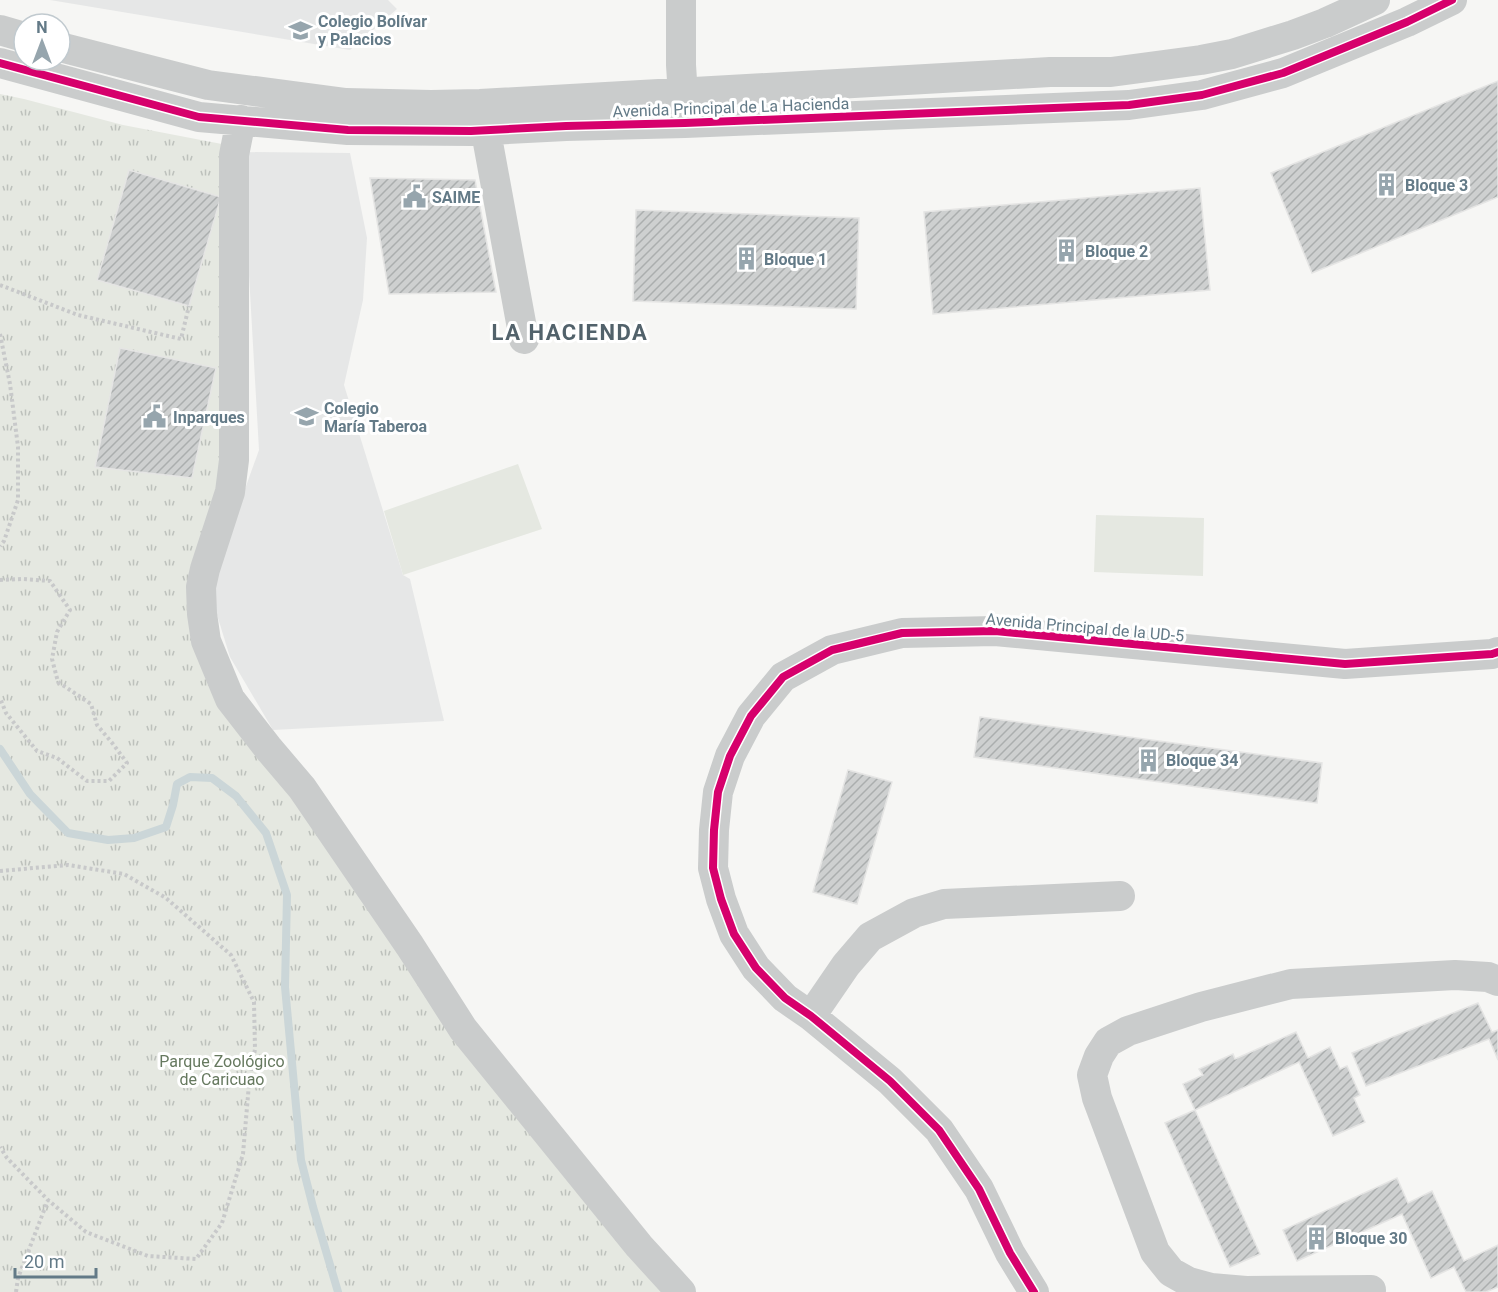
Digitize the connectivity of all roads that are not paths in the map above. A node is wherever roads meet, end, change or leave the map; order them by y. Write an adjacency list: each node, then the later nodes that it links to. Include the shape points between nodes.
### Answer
1 (681, 0): 6 (street)
2 (1375, 0): 6 (street, Avenida Principal de La Hacienda, via 1293,35 1201,60 1111,72)
3 (1452, 0): 9 (street, Avenida Principal de La Hacienda, via 1283,73 1202,95 1129,105)
4 (72, 50): 7 (street, Avenida Principal de La Hacienda, via 208,85 346,103 431,105)
5 (0, 63): 8 (street, Avenida Principal de La Hacienda, via 199,117)
6 (683, 93): 7 (street, Avenida Principal de La Hacienda); 9 (street)
7 (483, 117): 8 (street, Avenida Principal de La Hacienda, via 348,130); 9 (street, Avenida Principal de La Hacienda, via 566,126); 10 (street)
8 (241, 120): 16 (street, via 234,155 234,460 230,492 201,587 206,641 230,699 302,788 463,1029)
9 (685, 123)
10 (524, 339)
11 (1498, 652): 14 (street, Avenida Principal de la UD-5, via 1345,664 995,631 902,633 832,650 783,677 751,716 730,756 718,792 714,830 713,868 734,934 756,968 785,998)
12 (1120, 896): 14 (street, via 944,904 914,913 870,937)
13 (1498, 981): 15 (street, via 1455,975 1290,984 1128,1031 1108,1042 1099,1056 1092,1075 1097,1098 1155,1252 1171,1272 1210,1288)
14 (811, 1016): 17 (street, Avenida Principal de la UD-5, via 890,1081 939,1130 979,1189)
15 (1371, 1290)
16 (681, 1292)
17 (1034, 1292)

